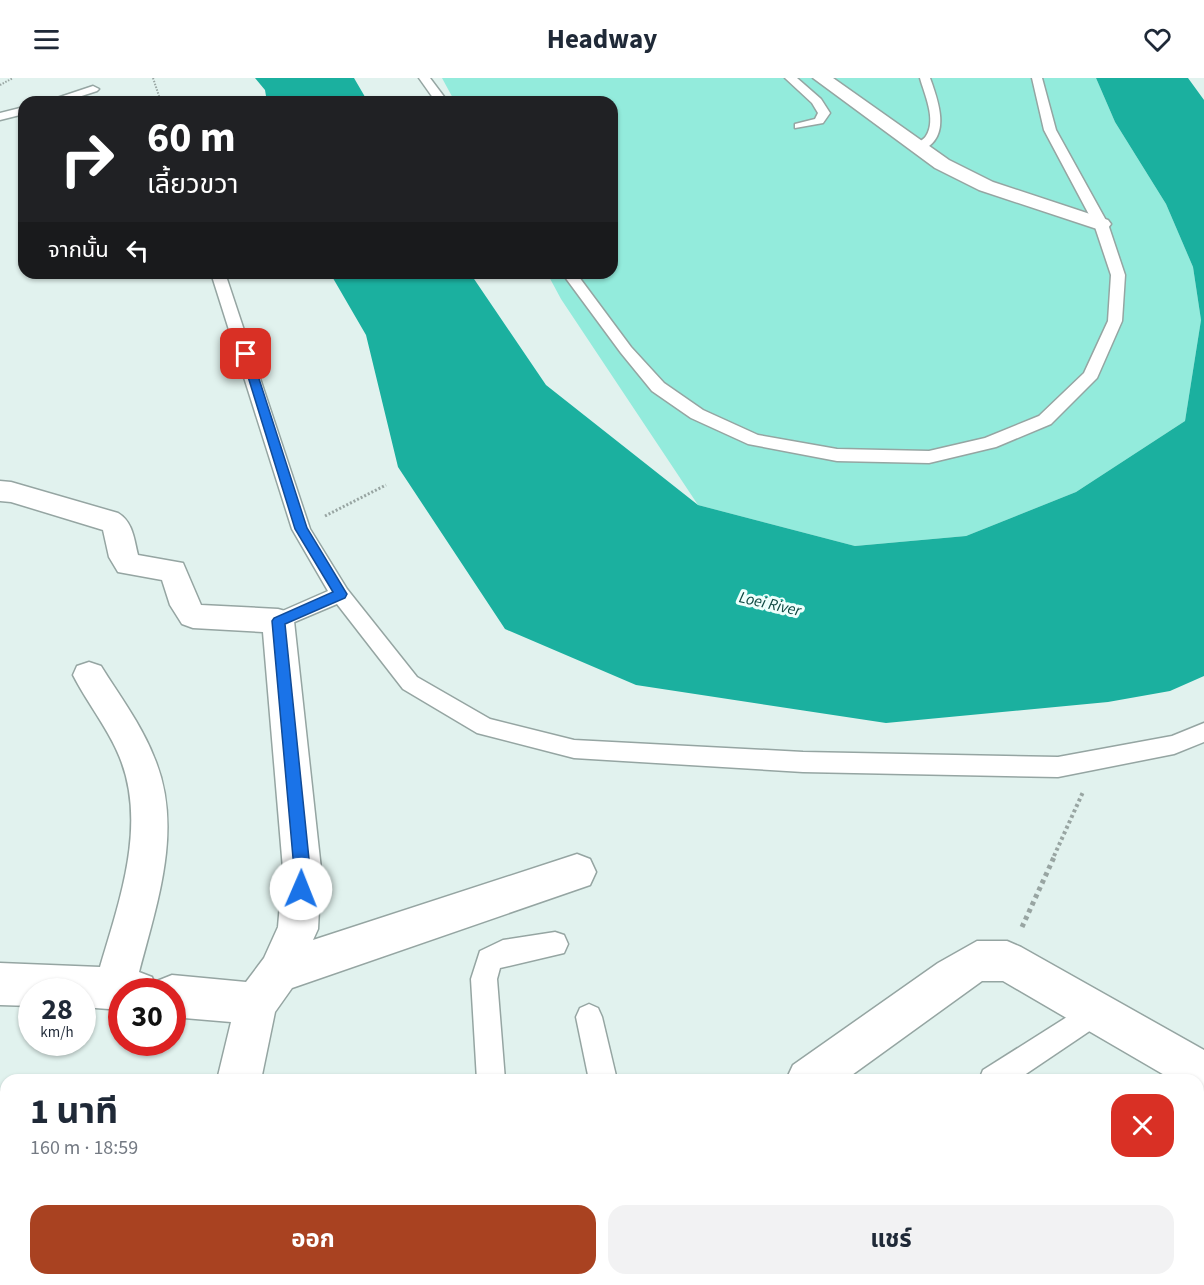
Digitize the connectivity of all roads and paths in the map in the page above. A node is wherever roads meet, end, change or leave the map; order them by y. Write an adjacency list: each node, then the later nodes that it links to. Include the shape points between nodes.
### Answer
1 (13, 78): 9 (path)
2 (153, 78): 11 (path)
3 (424, 78): 12 (lane)
4 (790, 78): 15 (lane, via 817,101 824,114 819,121)
5 (822, 78): 16 (street)
6 (925, 78): 16 (lane, via 935,111 934,126 932,137)
7 (1037, 78): 17 (lane, via 1050,130)
8 (93, 84): 10 (lane)
9 (0, 85)
10 (65, 96)
11 (159, 96)
12 (438, 96)
13 (18, 112): 14 (lane)
14 (0, 117)
15 (799, 126)
16 (917, 148): 17 (street, via 986,186)
17 (1101, 224): 19 (lane, via 1118,274 1116,321 1091,375 1045,420 990,443 929,457 837,455 754,440 697,414 658,387)
18 (220, 279): 22 (lane)
19 (573, 279)
20 (386, 485): 22 (path)
21 (0, 490): 24 (street, via 116,525 129,564 172,571 178,579 184,607 193,616)
22 (301, 529): 23 (lane)
23 (340, 594): 24 (lane); 27 (lane, via 410,683 485,727 574,750 837,763 1058,767)
24 (278, 621): 33 (street, via 302,869 298,929)
25 (89, 675): 31 (street, via 137,757 147,784 151,816)
26 (1204, 732): 27 (lane, via 1174,745)
27 (1098, 759): 30 (path)
28 (577, 872): 33 (street)
29 (555, 944): 39 (lane, via 503,952 489,960 484,979)
30 (1007, 961): 36 (street); 41 (street, via 977,961)
31 (127, 978)
32 (0, 984): 34 (street)
33 (267, 988): 35 (street); 38 (street)
34 (108, 989)
35 (186, 995)
36 (1097, 1011): 42 (lane); 43 (street)
37 (589, 1017): 40 (lane)
38 (241, 1074)
39 (490, 1074)
40 (602, 1074)
41 (816, 1074)
42 (1002, 1074)
43 (1204, 1074)

